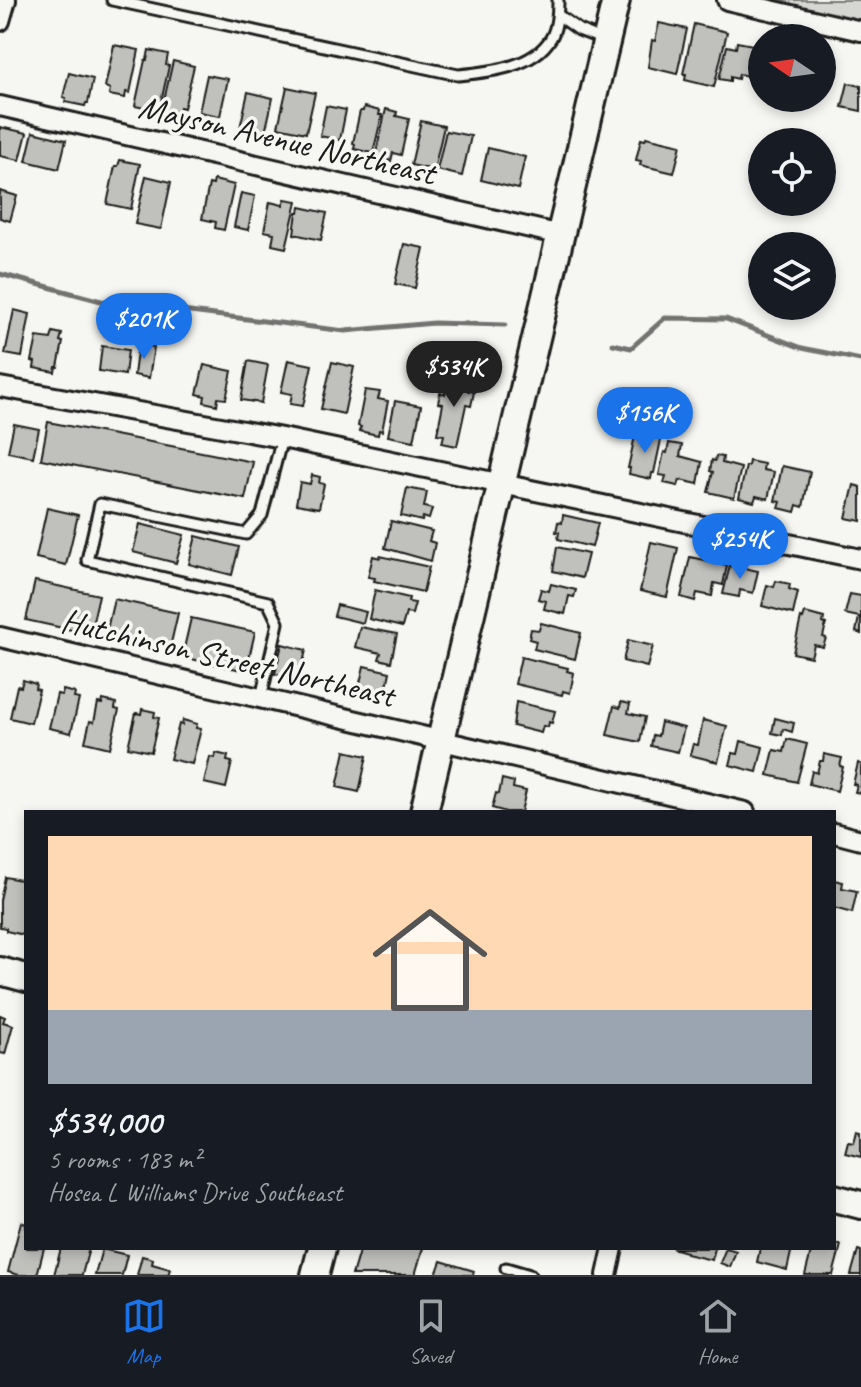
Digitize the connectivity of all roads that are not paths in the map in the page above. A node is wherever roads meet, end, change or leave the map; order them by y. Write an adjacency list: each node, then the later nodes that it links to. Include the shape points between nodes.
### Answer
1 (6, 0): 7 (street)
2 (112, 0): 6 (lane, via 458,75 496,71 532,58 551,38)
3 (558, 0): 6 (lane)
4 (616, 0): 9 (street)
5 (727, 0): 8 (street)
6 (558, 15): 9 (lane)
7 (0, 21)
8 (861, 31)
9 (606, 41): 11 (street)
10 (0, 106): 11 (street, Mayson Avenue Northeast)
11 (561, 235): 14 (street)
12 (0, 387): 13 (street)
13 (282, 438): 14 (street); 17 (lane, via 262,515 246,534 100,504 87,560 268,602 278,623)
14 (502, 485): 15 (street); 18 (street)
15 (861, 559)
16 (0, 637): 17 (street, Hutchinson Street Northeast)
17 (261, 698): 18 (street, Hutchinson Street Northeast)
18 (442, 740): 19 (street); 20 (street, Hutchinson Street Northeast)
19 (424, 810)
20 (737, 810)
21 (836, 834): 22 (street)
22 (861, 840)
23 (0, 971): 24 (street)
24 (24, 977)
25 (836, 1199): 26 (street)
26 (861, 1205)
27 (321, 1250): 30 (street)
28 (613, 1250): 32 (street)
29 (506, 1268): 31 (lane)
30 (315, 1275)
31 (530, 1275)
32 (607, 1275)

